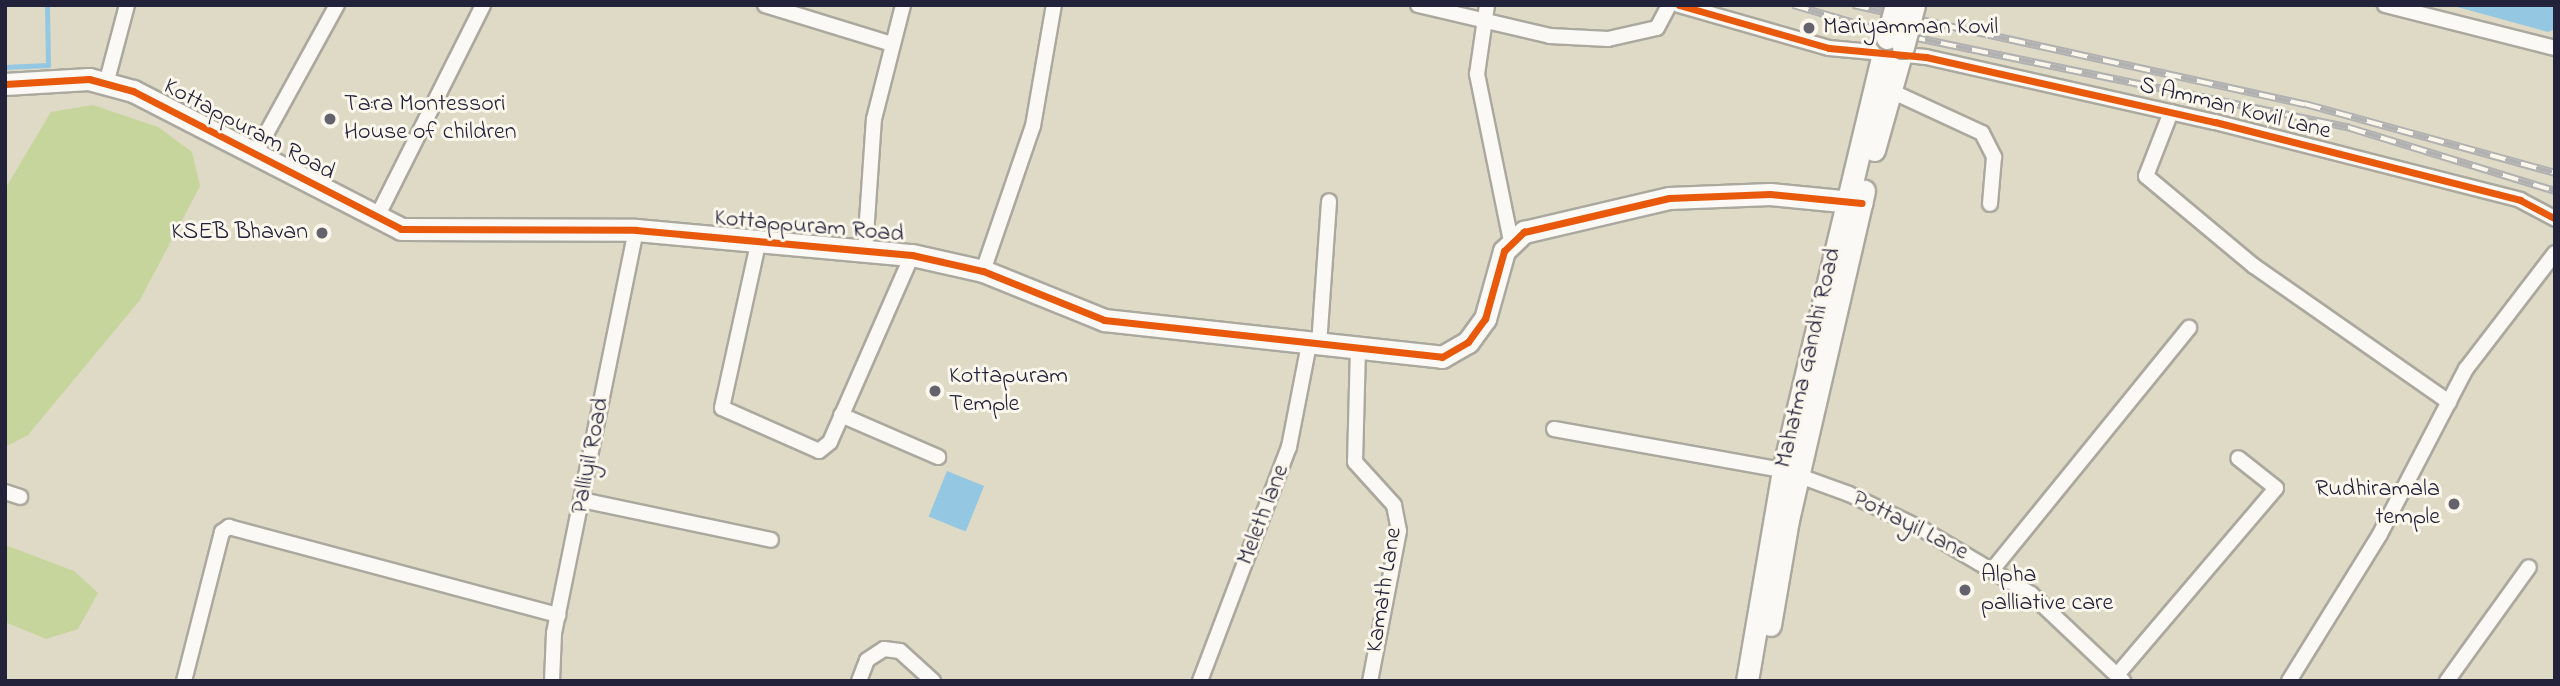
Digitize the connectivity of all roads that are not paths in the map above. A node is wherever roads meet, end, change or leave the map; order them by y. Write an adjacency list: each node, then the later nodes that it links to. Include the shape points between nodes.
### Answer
1 (127, 5): 19 (street)
2 (337, 5): 22 (street)
3 (483, 5): 26 (street)
4 (765, 5): 15 (street)
5 (903, 5): 15 (street)
6 (1054, 5): 34 (street, via 1033,126)
7 (1418, 5): 14 (street)
8 (1488, 5): 14 (street)
9 (1669, 5): 14 (street, via 1657,28 1636,38 1550,36)
10 (1679, 5): 17 (street, S Amman Kovil Lane, via 1744,29)
11 (1896, 5): 17 (street, bridge)
12 (1914, 5): 17 (street, bridge)
13 (2385, 5): 16 (street)
14 (1483, 22): 29 (street, via 1482,113)
15 (892, 44): 31 (street, via 874,119)
16 (2555, 48)
17 (1893, 50): 20 (street, Mahatma Gandhi Road); 21 (street, S Amman Kovil Lane); 24 (street, Mahatma Gandhi Road)
18 (5, 84): 19 (street, Kottappuram Road)
19 (106, 84): 22 (street, Kottappuram Road)
20 (1891, 91): 24 (street, Mahatma Gandhi Road); 25 (street, via 1982,133 1994,157)
21 (2171, 112): 27 (street, S Amman Kovil Lane, via 2520,200); 38 (street, via 2146,176 2255,266)
22 (255, 155): 26 (street, Kottappuram Road)
23 (1329, 201): 36 (street, Meleth lane)
24 (1854, 202): 29 (street, via 1770,194 1668,198 1538,227); 43 (street, Mahatma Gandhi Road)
25 (1990, 204)
26 (376, 219): 28 (street, Kottappuram Road, via 401,229)
27 (2555, 219)
28 (636, 230): 30 (street, Kottappuram Road); 46 (street, Palliyil Road)
29 (1511, 241): 37 (street, Kottappuram Road, via 1485,319 1453,354)
30 (758, 244): 31 (street, Kottappuram Road); 39 (street, via 722,408 820,451)
31 (865, 250): 33 (street, Kottappuram Road)
32 (2555, 253): 38 (street, via 2493,327)
33 (912, 255): 34 (street, Kottappuram Road); 39 (street)
34 (983, 271): 36 (street, Kottappuram Road, via 1104,320)
35 (2189, 328): 49 (street)
36 (1314, 344): 37 (street, Kottappuram Road); 56 (street, Meleth lane, via 1290,447)
37 (1358, 348): 57 (street, Kamath Lane, via 1355,462 1394,505 1399,531)
38 (2449, 402): 60 (street, via 2361,567)
39 (841, 415): 41 (street)
40 (1554, 429): 43 (street, Pottayil Lane)
41 (939, 457)
42 (2238, 458): 51 (street, via 2276,488)
43 (1790, 473): 49 (street, Pottayil Lane, via 1922,528); 58 (street, Mahatma Gandhi Road); 59 (street, Mahatma Gandhi Road)
44 (5, 492): 45 (street)
45 (20, 498)
46 (582, 500): 47 (street); 50 (street, Palliyil Road)
47 (771, 540)
48 (2529, 567): 61 (street)
49 (1993, 569): 51 (street, Pottayil Lane, via 2031,594)
50 (558, 615): 52 (street, via 229,527 222,533); 53 (street, Palliyil Road)
51 (2120, 678)
52 (184, 681)
53 (552, 681)
54 (859, 681): 55 (street, via 867,660 884,649 900,651)
55 (933, 681)
56 (1200, 681)
57 (1370, 681)
58 (1747, 681)
59 (1761, 681)
60 (2289, 681)
61 (2447, 681)

